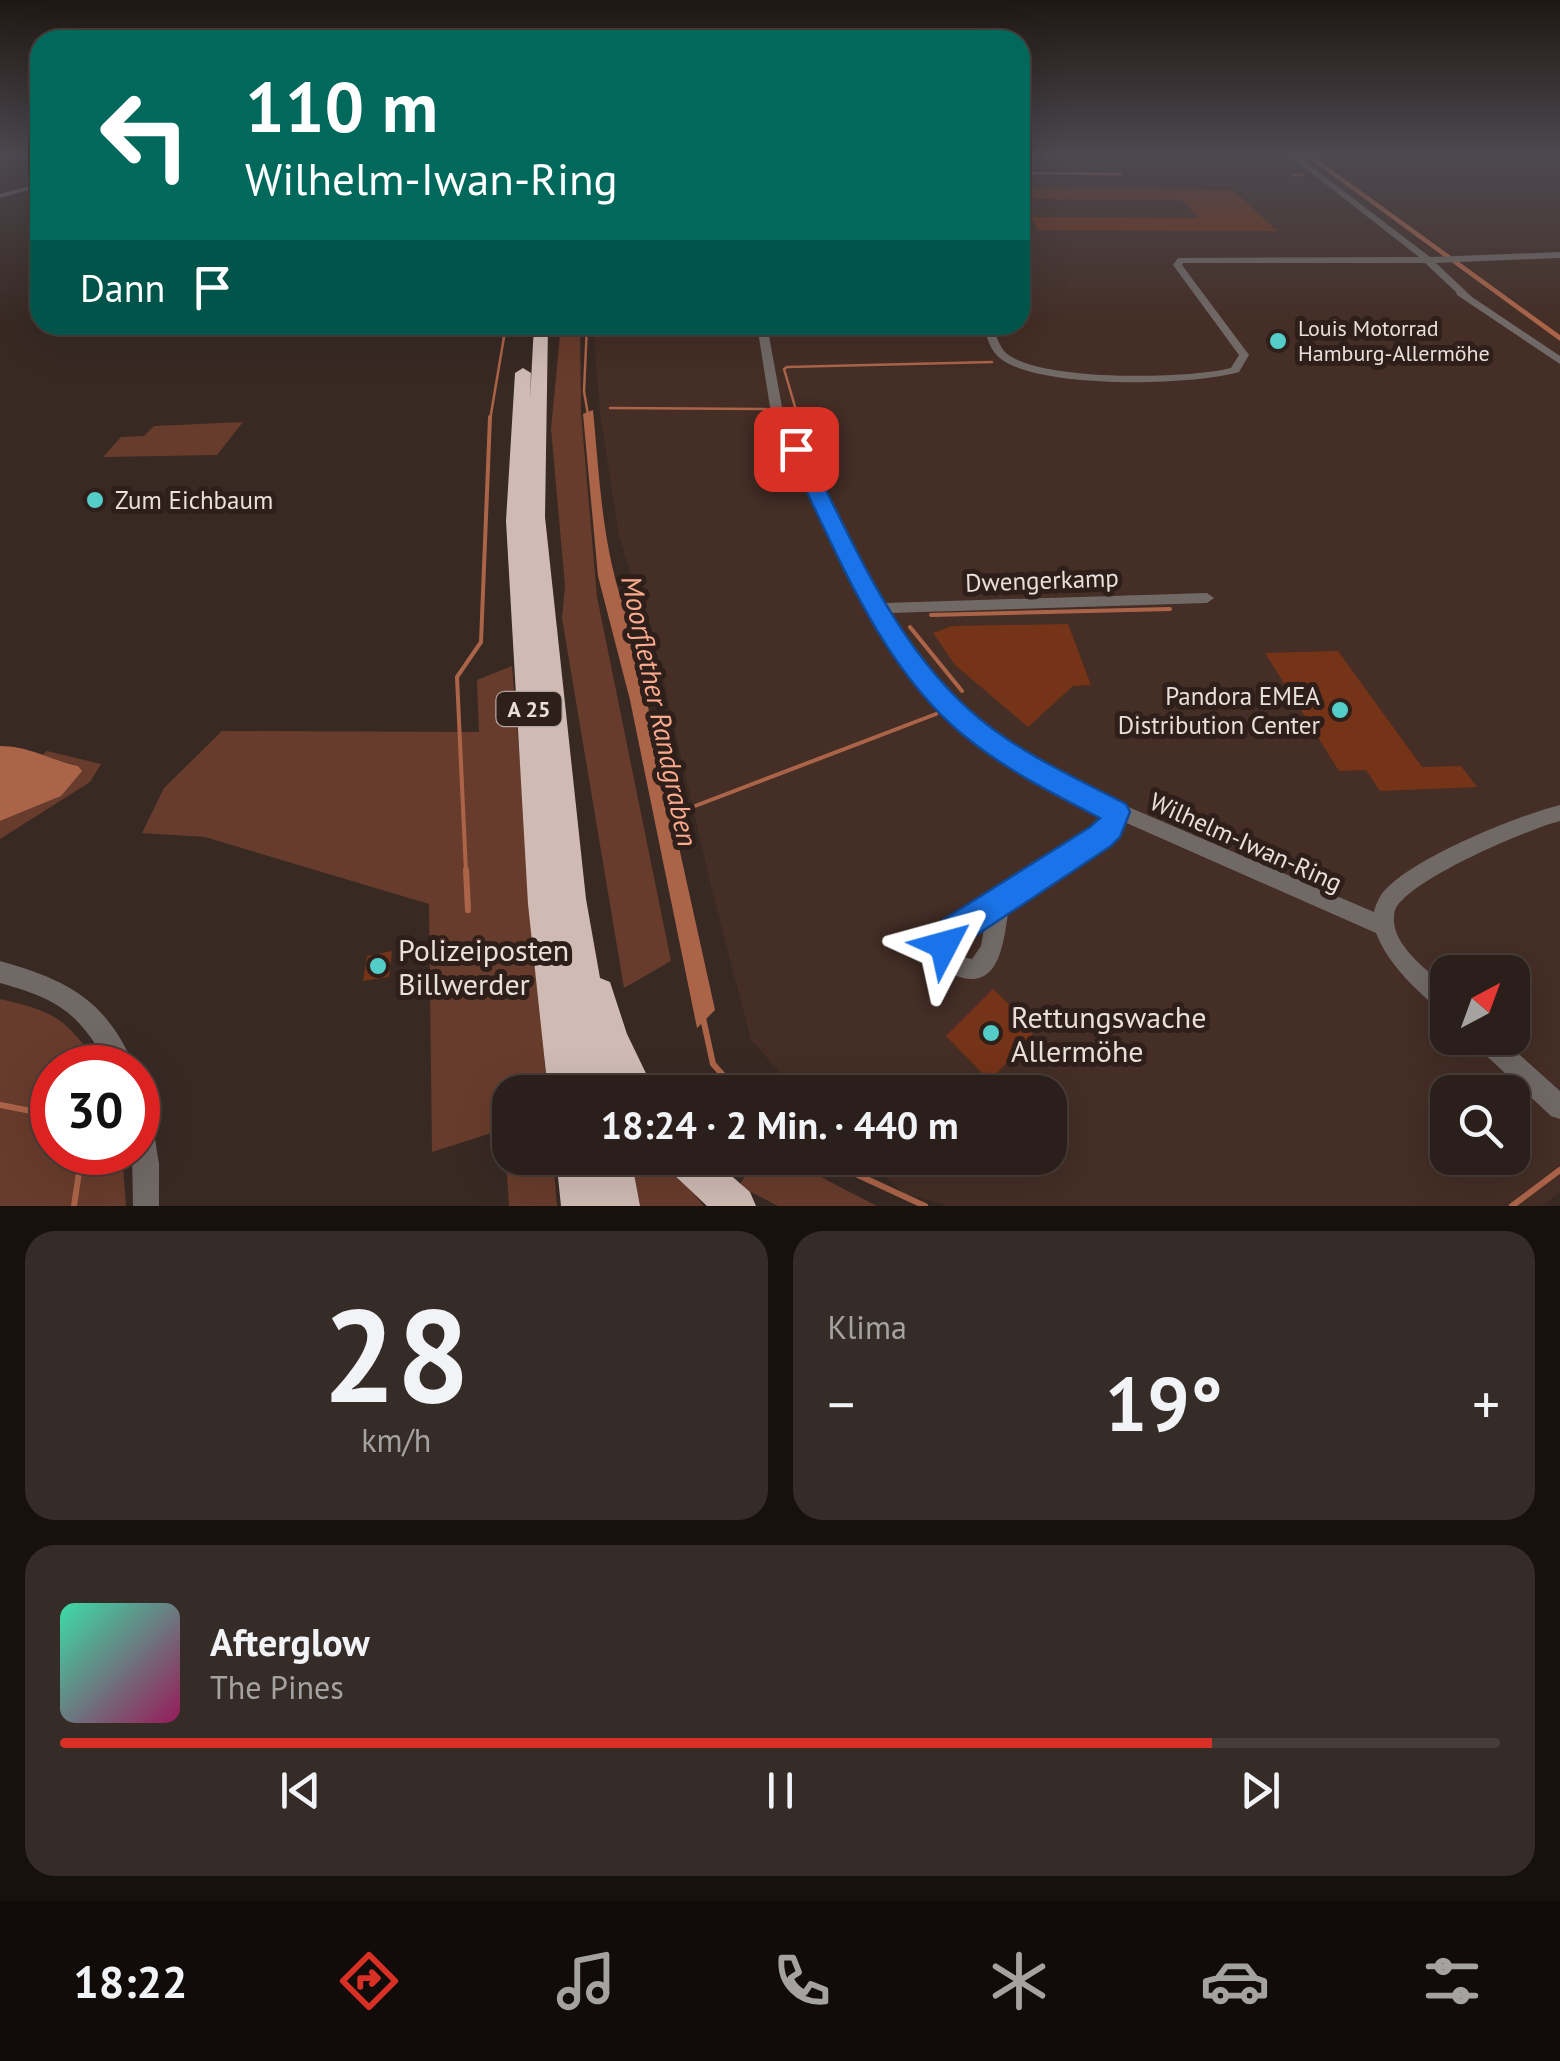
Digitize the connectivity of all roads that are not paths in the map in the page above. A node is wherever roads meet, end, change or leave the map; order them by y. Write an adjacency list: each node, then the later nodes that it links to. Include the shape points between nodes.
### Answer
1 (1363, 210): 3 (street)
2 (1560, 255): 3 (street)
3 (1424, 260): 7 (street, via 1178,261 1243,352 1242,364 1206,378 1047,374 1004,356); 8 (street)
4 (526, 335): 20 (highway, A 25, via 516,521 542,904)
5 (541, 335): 13 (highway, A 25, via 535,518)
6 (764, 335): 10 (street, Wilhelm-Iwan-Ring, via 780,416)
7 (993, 335)
8 (1560, 361)
9 (1207, 598): 10 (street, Dwengerkamp)
10 (878, 608): 11 (street, Wilhelm-Iwan-Ring, via 909,660 965,721 1029,768)
11 (1116, 812): 14 (street, via 1101,836); 15 (street, Wilhelm-Iwan-Ring)
12 (1560, 813): 15 (street, via 1488,840 1400,889 1388,902)
13 (571, 899): 21 (highway, A 25); 22 (highway, via 612,1040)
14 (999, 904)
15 (1385, 927): 17 (street)
16 (0, 972): 18 (street, via 74,998)
17 (1430, 986)
18 (110, 1045)
19 (1503, 1055): 23 (street)
20 (564, 1075)
21 (599, 1075)
22 (630, 1075)
23 (1560, 1107)
24 (146, 1175): 28 (street)
25 (577, 1175): 29 (highway)
26 (615, 1175): 30 (highway)
27 (702, 1175): 31 (highway)
28 (146, 1206)
29 (581, 1206)
30 (620, 1206)
31 (736, 1206)

